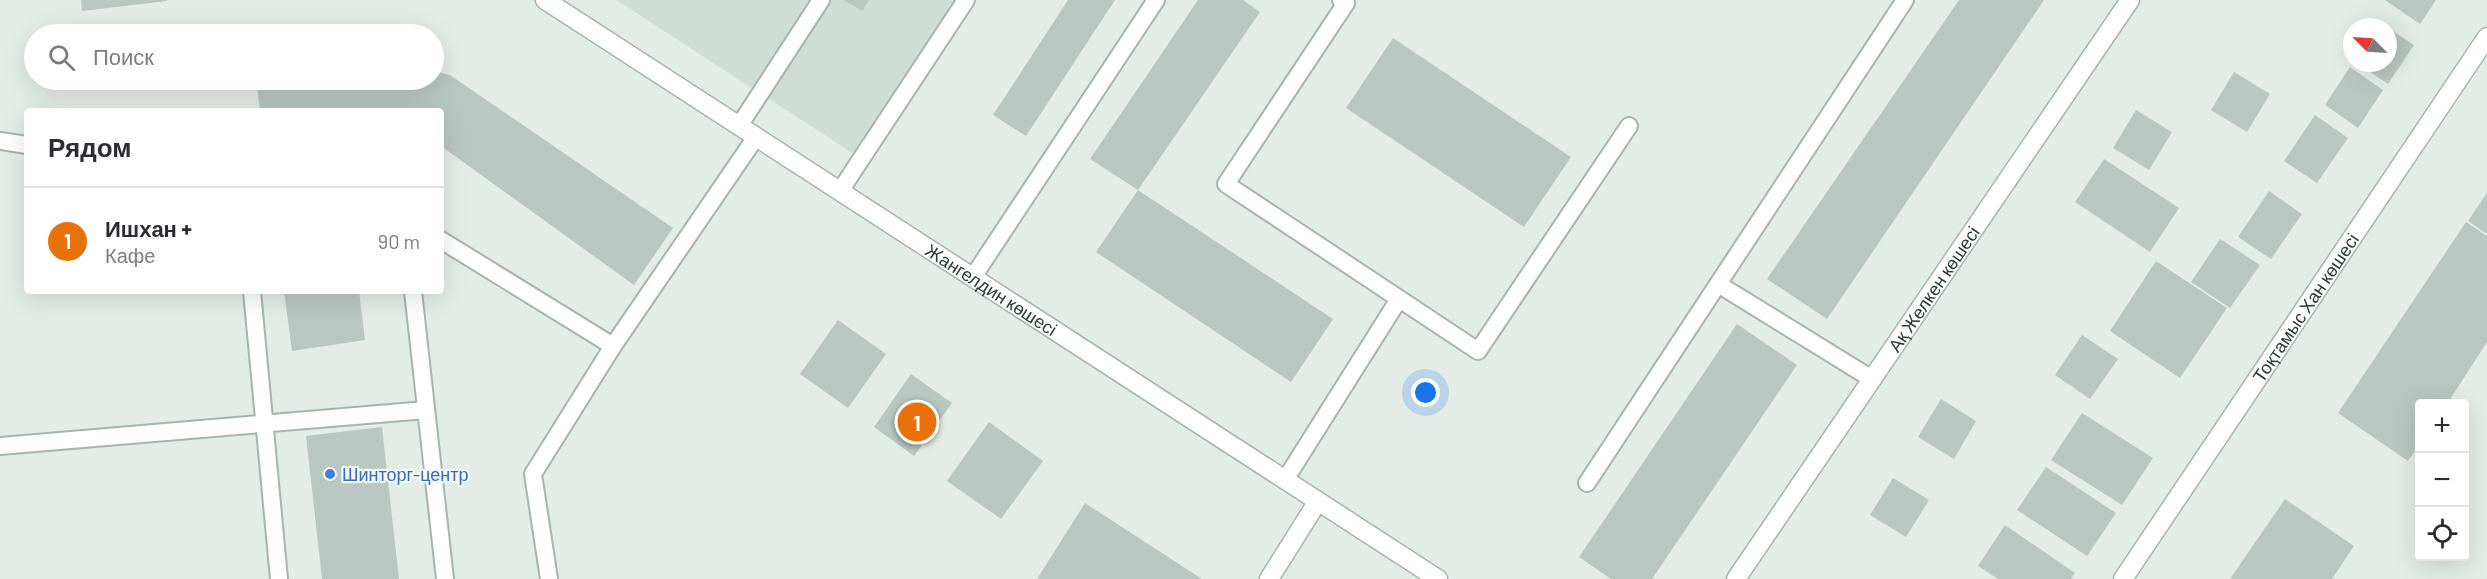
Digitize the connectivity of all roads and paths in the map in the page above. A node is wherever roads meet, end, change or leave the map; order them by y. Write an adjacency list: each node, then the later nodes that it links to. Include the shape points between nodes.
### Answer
1 (545, 0): 9 (street, Жангелдин көшесі)
2 (821, 0): 9 (lane)
3 (966, 0): 14 (lane)
4 (1156, 0): 16 (lane)
5 (1341, 0): 20 (lane, via 1346,3 1226,184)
6 (1905, 0): 17 (lane)
7 (2130, 0): 22 (street, Ақ Желкен көшесі)
8 (2487, 37): 35 (street, Тоқтамыс Хан көшесі)
9 (739, 126): 11 (street, Жангелдин көшесі)
10 (1629, 126): 20 (lane, via 1478,351)
11 (756, 137): 14 (street, Жангелдин көшесі); 21 (lane)
12 (0, 141): 13 (lane)
13 (24, 145)
14 (840, 191): 16 (street, Жангелдин көшесі)
15 (444, 242): 21 (lane)
16 (973, 277): 26 (street, Жангелдин көшесі)
17 (1718, 284): 22 (lane); 27 (lane)
18 (252, 294): 24 (lane)
19 (413, 294): 23 (lane)
20 (1399, 299): 26 (lane)
21 (613, 346): 31 (lane, via 533,474)
22 (1872, 380): 34 (street, Ақ Желкен көшесі)
23 (426, 410): 24 (lane); 30 (lane)
24 (266, 423): 25 (lane); 29 (lane)
25 (0, 446)
26 (1285, 480): 28 (street, Жангелдин көшесі)
27 (1587, 483)
28 (1318, 501): 32 (street); 33 (street, Жангелдин көшесі)
29 (279, 579)
30 (446, 579)
31 (549, 579)
32 (1269, 579)
33 (1438, 579)
34 (1736, 579)
35 (2123, 579)

